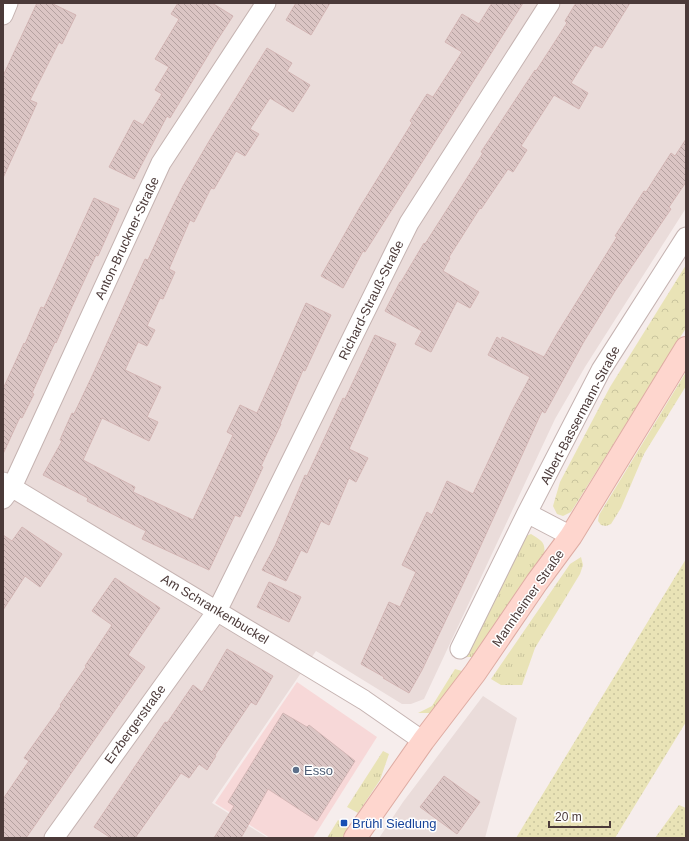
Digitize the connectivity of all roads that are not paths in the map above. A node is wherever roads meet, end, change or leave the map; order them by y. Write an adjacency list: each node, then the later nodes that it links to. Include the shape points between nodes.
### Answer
1 (8, 3): 4 (street)
2 (266, 3): 7 (street, Anton-Bruckner-Straße, via 161,163)
3 (550, 3): 10 (street, Richard-Strauß-Straße, via 409,223)
4 (3, 15)
5 (686, 237): 8 (street, Albert-Bassermann-Straße, via 601,370)
6 (686, 348): 9 (main road, Mannheimer Straße)
7 (6, 489): 10 (street, Am Schrankenbuckel)
8 (527, 513): 9 (street); 11 (street, Albert-Bassermann-Straße)
9 (571, 536): 12 (main road, Mannheimer Straße, via 475,673)
10 (217, 611): 12 (street, Am Schrankenbuckel, via 364,700); 13 (street, Erzbergerstraße)
11 (460, 649)
12 (423, 741): 14 (main road, Mannheimer Straße)
13 (54, 838)
14 (356, 838)

